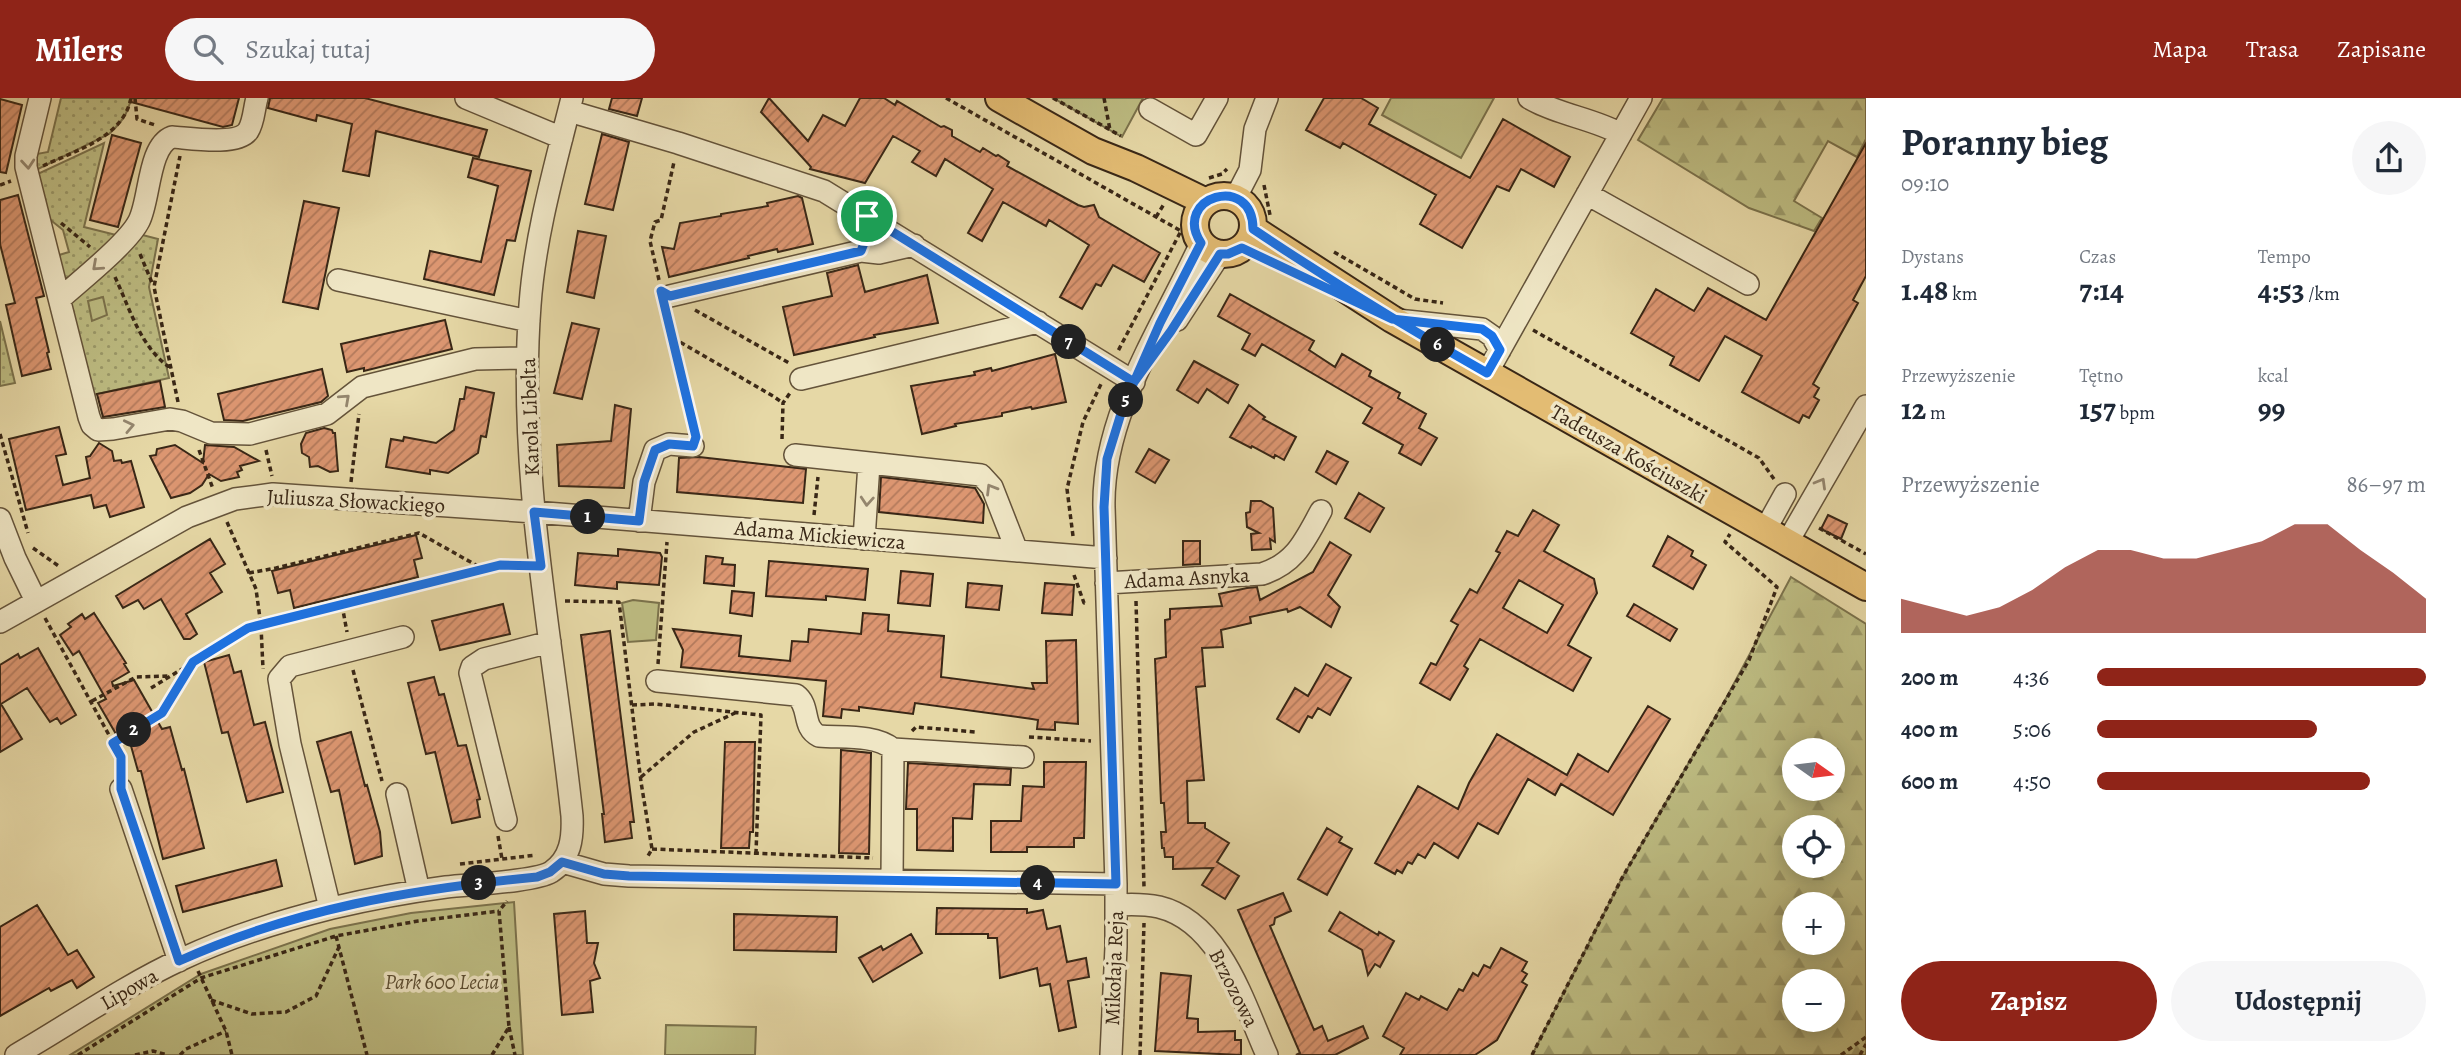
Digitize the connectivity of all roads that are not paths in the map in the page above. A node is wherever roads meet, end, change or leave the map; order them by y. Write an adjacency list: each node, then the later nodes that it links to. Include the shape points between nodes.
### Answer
1 (40, 98): 22 (street, one-way to 22, via 26,156)
2 (257, 98): 22 (street, one-way to 22, via 250,127 241,137 164,140 140,220)
3 (999, 98): 16 (main road, Tadeusza Kościuszki, via 1093,150 1136,168)
4 (1217, 98): 10 (street, via 1196,135)
5 (1267, 98): 14 (street, via 1255,129 1250,170)
6 (1529, 98): 11 (street)
7 (1642, 98): 11 (street)
8 (475, 100): 12 (street)
9 (570, 104): 12 (street, Karola Libelta); 15 (street, via 824,191)
10 (1150, 109)
11 (1621, 134): 13 (street)
12 (562, 138): 25 (street, Karola Libelta, via 538,238)
13 (1587, 194): 20 (street); 29 (street)
14 (1236, 197): 16 (main road, via 1220,195); 16 (main road, via 1248,207 1253,221)
15 (867, 216): 17 (street); 18 (street)
16 (1218, 225): 24 (main road, Tadeusza Kościuszki); 31 (street, Mikołaja Reja, via 1171,331)
17 (914, 245): 18 (street, via 879,253); 23 (street)
18 (861, 251): 21 (street)
19 (338, 280): 25 (street)
20 (1748, 284)
21 (666, 293)
22 (61, 298): 28 (street, one-way to 28, via 92,425 98,430 161,419 182,421 211,433 242,434 327,414 362,387 475,359)
23 (1000, 299): 26 (street); 27 (street, via 998,322)
24 (1392, 319): 29 (main road, Tadeusza Kościuszki); 29 (street, via 1482,329 1492,336)
25 (529, 321): 28 (street, Karola Libelta)
26 (1038, 322): 27 (street); 31 (street)
27 (991, 333): 30 (street)
28 (527, 358): 38 (street, Karola Libelta)
29 (1493, 362): 41 (main road, Tadeusza Kościuszki)
30 (795, 379)
31 (1134, 382): 44 (street, Mikołaja Reja, via 1107,459)
32 (1866, 406): 41 (street, one-way to 32)
33 (693, 446): 40 (street, via 669,444 655,450 644,482)
34 (787, 452): 35 (street)
35 (869, 464): 42 (street, one-way to 42); 43 (street, one-way to 35, via 992,487 981,475)
36 (1785, 494): 41 (street)
37 (1321, 511): 45 (street, Adama Asnyka, via 1289,561 1262,574)
38 (534, 512): 40 (street, Adama Mickiewicza); 47 (street, Juliusza Słowackiego, via 255,495 218,504 164,528); 50 (street, Karola Libelta)
39 (0, 519): 47 (street)
40 (639, 521): 42 (street, Adama Mickiewicza)
41 (1776, 537): 46 (main road, Tadeusza Kościuszki)
42 (864, 539): 43 (street, Adama Mickiewicza)
43 (1017, 551): 44 (street, Adama Mickiewicza)
44 (1106, 558): 45 (street, Mikołaja Reja)
45 (1106, 583): 60 (street, Mikołaja Reja)
46 (1866, 587)
47 (36, 601): 48 (street, Juliusza Słowackiego)
48 (0, 622)
49 (403, 637): 61 (street, via 290,666 279,679)
50 (550, 642): 56 (street, via 484,659 470,673); 57 (street, Karola Libelta, via 573,832)
51 (657, 681): 52 (street, via 796,695 803,700 813,733 876,740)
52 (893, 749): 53 (street); 58 (street)
53 (1023, 757)
54 (121, 789): 62 (street)
55 (397, 794): 59 (street)
56 (506, 820)
57 (562, 862): 58 (street, via 629,876); 59 (street, Lipowa, via 543,876)
58 (892, 869): 60 (street)
59 (419, 891): 61 (street, Lipowa)
60 (1116, 895): 64 (street, Mikołaja Reja); 65 (street, Brzozowa, via 1175,913 1207,936 1233,979)
61 (330, 908): 62 (street, Lipowa)
62 (185, 958): 63 (street, Lipowa)
63 (16, 1055)
64 (1111, 1055)
65 (1267, 1055)

